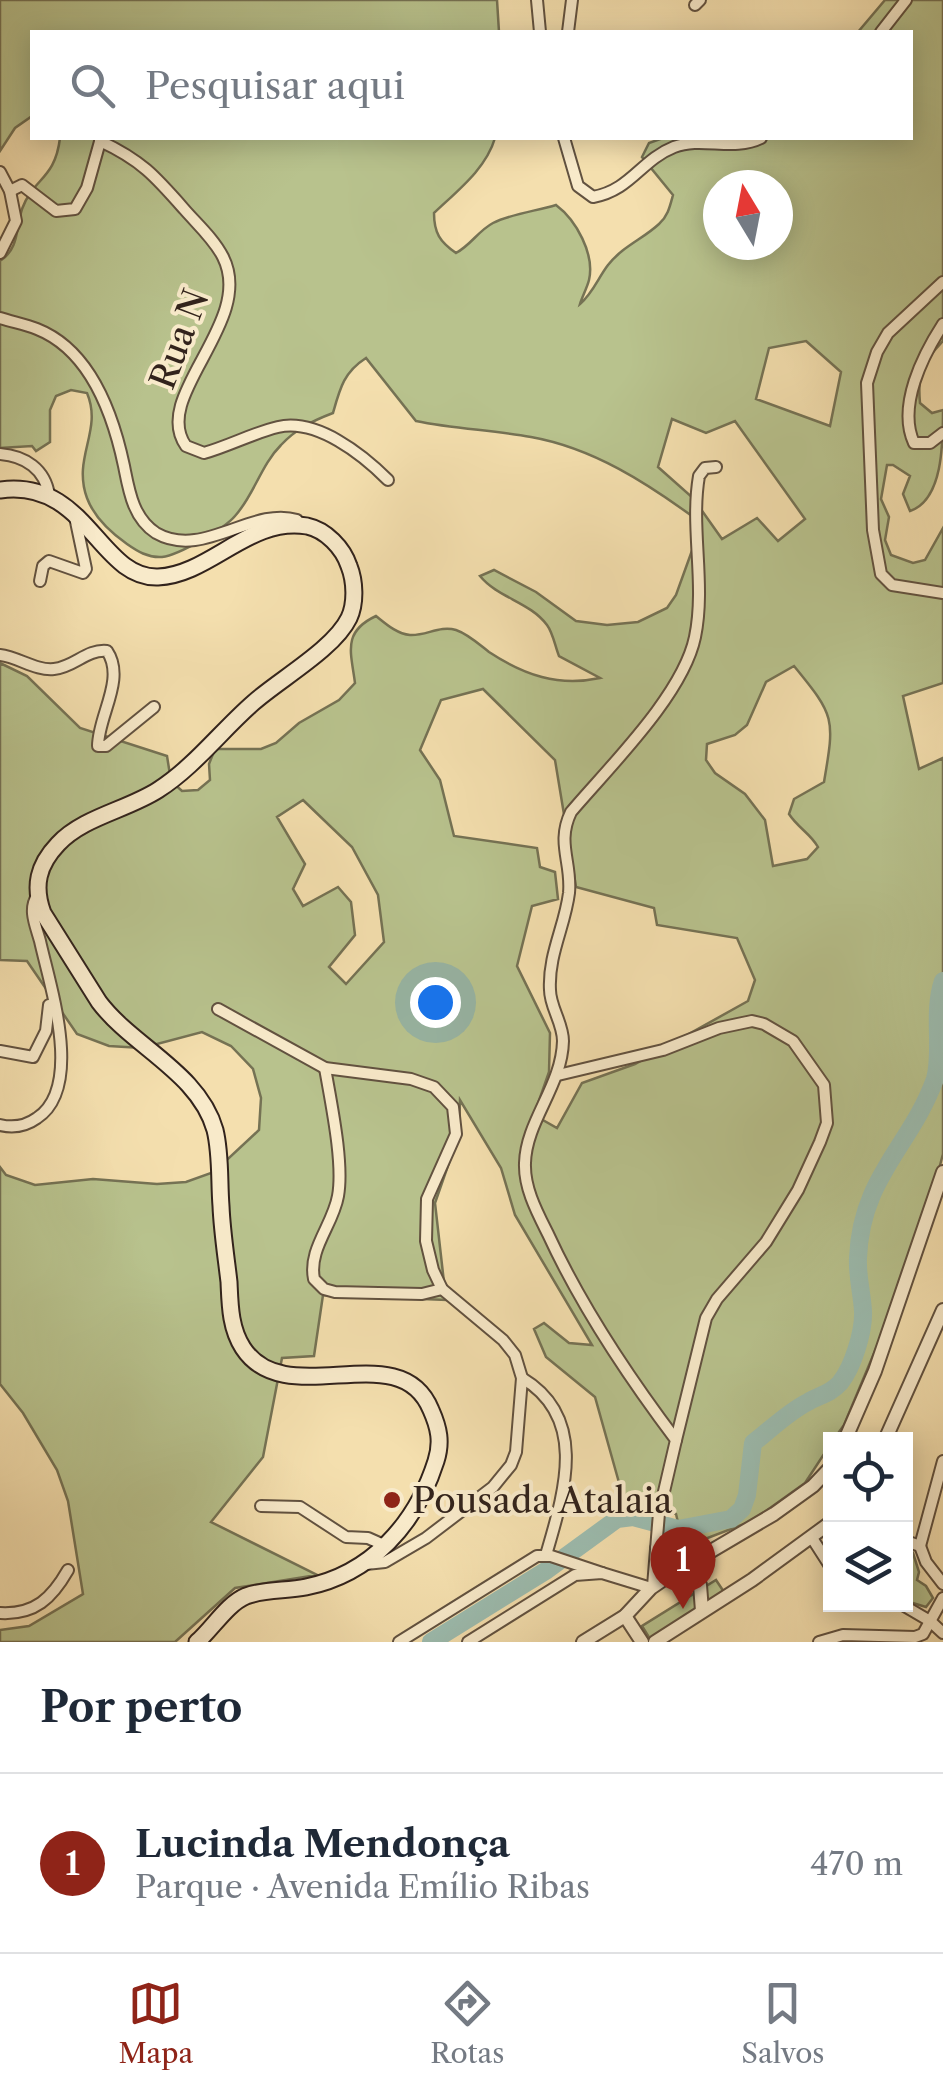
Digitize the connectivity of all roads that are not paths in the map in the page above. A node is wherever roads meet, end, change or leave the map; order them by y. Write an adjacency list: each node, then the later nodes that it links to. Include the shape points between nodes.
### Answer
1 (537, 0): 4 (street)
2 (572, 0): 5 (street)
3 (906, 0): 6 (street)
4 (540, 30)
5 (568, 30)
6 (883, 30)
7 (101, 140): 11 (street, via 75,209 56,211 22,186); 19 (street, Rua N, via 140,162 224,259 230,281 226,316 181,408 186,446 204,453 298,426 346,444)
8 (565, 140): 9 (street, via 578,186 593,197 614,193 676,146)
9 (756, 140)
10 (0, 172): 11 (street)
11 (10, 191): 12 (street, via 16,221)
12 (0, 253)
13 (943, 282): 25 (street, via 888,333 867,383 881,574 892,584)
14 (0, 318): 23 (street, via 38,329 82,362 116,432 130,497 158,534 214,537 279,517)
15 (943, 324): 16 (street, via 923,355 910,413 914,443 930,443)
16 (943, 433)
17 (0, 454): 21 (street, via 30,463)
18 (716, 467): 35 (street, via 705,468 698,485 695,639 677,682 563,829 569,891 550,991 563,1040)
19 (388, 480)
20 (0, 490): 21 (main road)
21 (49, 495): 22 (main road)
22 (74, 512): 23 (main road, via 124,563 156,578 265,531); 24 (street, via 84,574 48,560)
23 (312, 527): 30 (main road, via 330,538 351,570 353,608 342,630 156,792 61,840 43,861)
24 (40, 581)
25 (943, 593)
26 (0, 646): 28 (street)
27 (0, 656): 28 (street)
28 (18, 658): 29 (street, via 52,670 94,650 107,651 112,687 98,746)
29 (154, 706)
30 (37, 896): 31 (street, via 32,910); 50 (main road, via 109,1014 208,1112 216,1132 232,1322 246,1353 276,1373 297,1377 368,1373 405,1381 429,1403 439,1429 436,1461)
31 (50, 986): 33 (street, via 46,1031 33,1057); 36 (street, via 62,1062 57,1093 34,1121)
32 (218, 1009): 34 (street)
33 (0, 1051)
34 (326, 1068): 38 (street, via 412,1079 434,1086 452,1108 456,1134 427,1199 424,1228); 38 (street, via 338,1195 314,1256 314,1279 336,1292)
35 (558, 1075): 43 (street, via 528,1145 527,1185 564,1270); 43 (street, via 752,1022 793,1041 824,1085 827,1123 798,1190 706,1318)
36 (0, 1125)
37 (943, 1172): 41 (street)
38 (442, 1289): 40 (street, via 503,1340)
39 (943, 1310): 42 (street)
40 (522, 1378): 54 (street, via 551,1400 564,1432 565,1469); 55 (street, via 516,1452 494,1487 400,1556)
41 (848, 1432)
42 (889, 1432)
43 (676, 1440): 52 (street)
44 (942, 1470): 51 (street)
45 (823, 1474): 56 (street, via 787,1506)
46 (261, 1506): 50 (street, via 300,1507 346,1537)
47 (823, 1529): 48 (street)
48 (812, 1538): 53 (street); 62 (street)
49 (913, 1544): 51 (street)
50 (386, 1546): 55 (main road)
51 (920, 1546): 59 (street)
52 (656, 1548): 56 (street); 60 (street)
53 (823, 1555)
54 (549, 1556): 58 (street); 70 (street, via 526,1560)
55 (366, 1564): 69 (main road, via 326,1582 243,1597)
56 (688, 1566): 60 (street); 62 (street, via 700,1585)
57 (68, 1570): 64 (street, via 53,1596 38,1606)
58 (602, 1573): 60 (street); 71 (street, via 562,1581)
59 (943, 1584)
60 (652, 1587): 65 (street)
61 (943, 1598): 66 (street)
62 (702, 1611): 68 (street)
63 (913, 1611): 66 (street)
64 (0, 1612)
65 (625, 1616): 72 (street); 73 (street)
66 (930, 1621): 67 (street); 74 (street, via 915,1637 843,1635)
67 (943, 1634)
68 (662, 1640)
69 (196, 1642)
70 (399, 1642)
71 (468, 1642)
72 (583, 1642)
73 (642, 1642)
74 (819, 1642)

